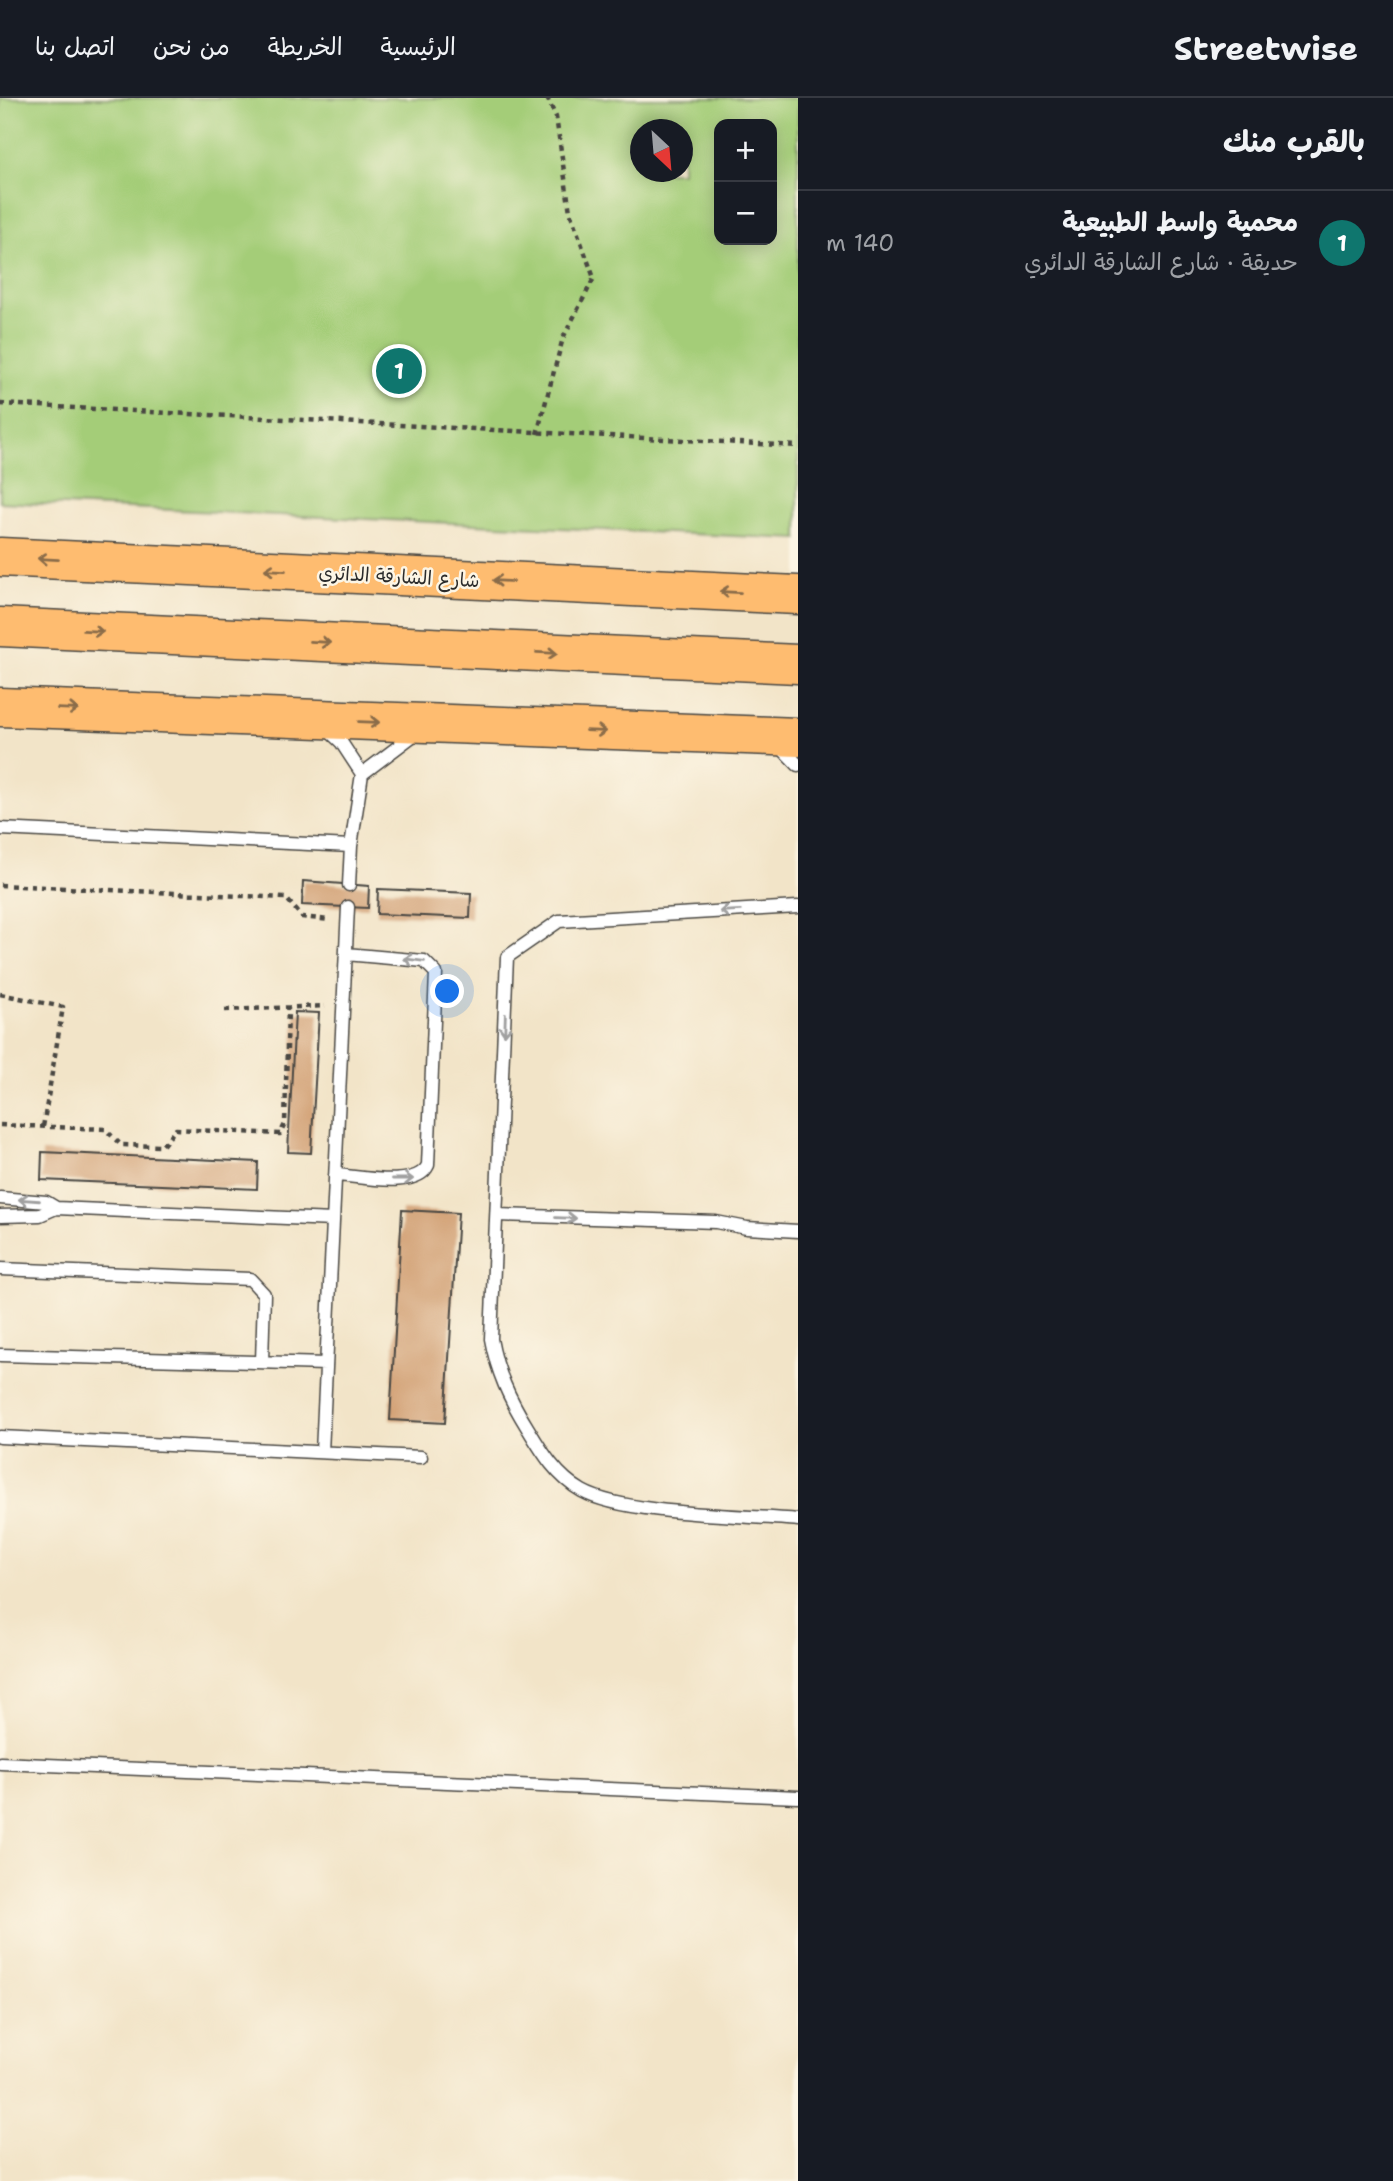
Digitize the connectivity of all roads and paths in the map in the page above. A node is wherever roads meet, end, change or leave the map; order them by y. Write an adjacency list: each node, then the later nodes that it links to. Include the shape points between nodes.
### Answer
1 (547, 98): 3 (path, via 556,117 570,212 594,278 563,338)
2 (0, 404): 3 (path)
3 (537, 434): 4 (path)
4 (798, 446)
5 (0, 557): 6 (highway, شارع الشارقة الدائري, one-way to 5)
6 (798, 595)
7 (0, 627): 8 (highway, one-way to 8)
8 (798, 664)
9 (0, 707): 10 (highway, one-way to 10)
10 (317, 720): 11 (highway, one-way to 11); 14 (lane, via 341,742)
11 (431, 725): 12 (highway, one-way to 12); 14 (lane)
12 (785, 736): 13 (lane)
13 (798, 765)
14 (362, 774): 16 (lane)
15 (0, 829): 16 (lane)
16 (351, 846): 18 (lane)
17 (0, 885): 21 (path, via 286,898 305,918)
18 (349, 885)
19 (348, 907): 21 (lane)
20 (798, 907): 32 (lane, one-way to 32, via 559,921 507,957)
21 (347, 922): 22 (lane)
22 (345, 954): 24 (lane); 29 (lane, one-way to 22, via 408,1180 421,1176 428,1165 431,1112 437,979 433,968 424,961)
23 (0, 994): 28 (path, via 63,1007)
24 (343, 1006): 25 (path); 29 (lane)
25 (288, 1008): 26 (path); 28 (path, via 285,1125 279,1134 176,1129 165,1145 148,1146 121,1145 105,1129)
26 (225, 1010)
27 (0, 1125): 28 (path)
28 (43, 1127)
29 (335, 1175): 34 (lane)
30 (0, 1198): 31 (lane, one-way to 30, via 46,1202)
31 (56, 1208): 33 (lane, via 40,1215); 34 (lane)
32 (498, 1215): 35 (lane, one-way to 35, via 716,1223); 43 (lane, via 491,1339 495,1364 513,1404 547,1461 563,1478 583,1491 627,1505)
33 (0, 1216)
34 (333, 1220): 39 (lane)
35 (798, 1231)
36 (0, 1269): 38 (lane, via 250,1279 264,1294)
37 (0, 1355): 38 (lane)
38 (262, 1362): 39 (lane)
39 (326, 1364): 41 (lane)
40 (0, 1437): 41 (lane)
41 (322, 1452): 42 (lane)
42 (421, 1457)
43 (798, 1520)
44 (0, 1763): 45 (lane)
45 (798, 1797)

